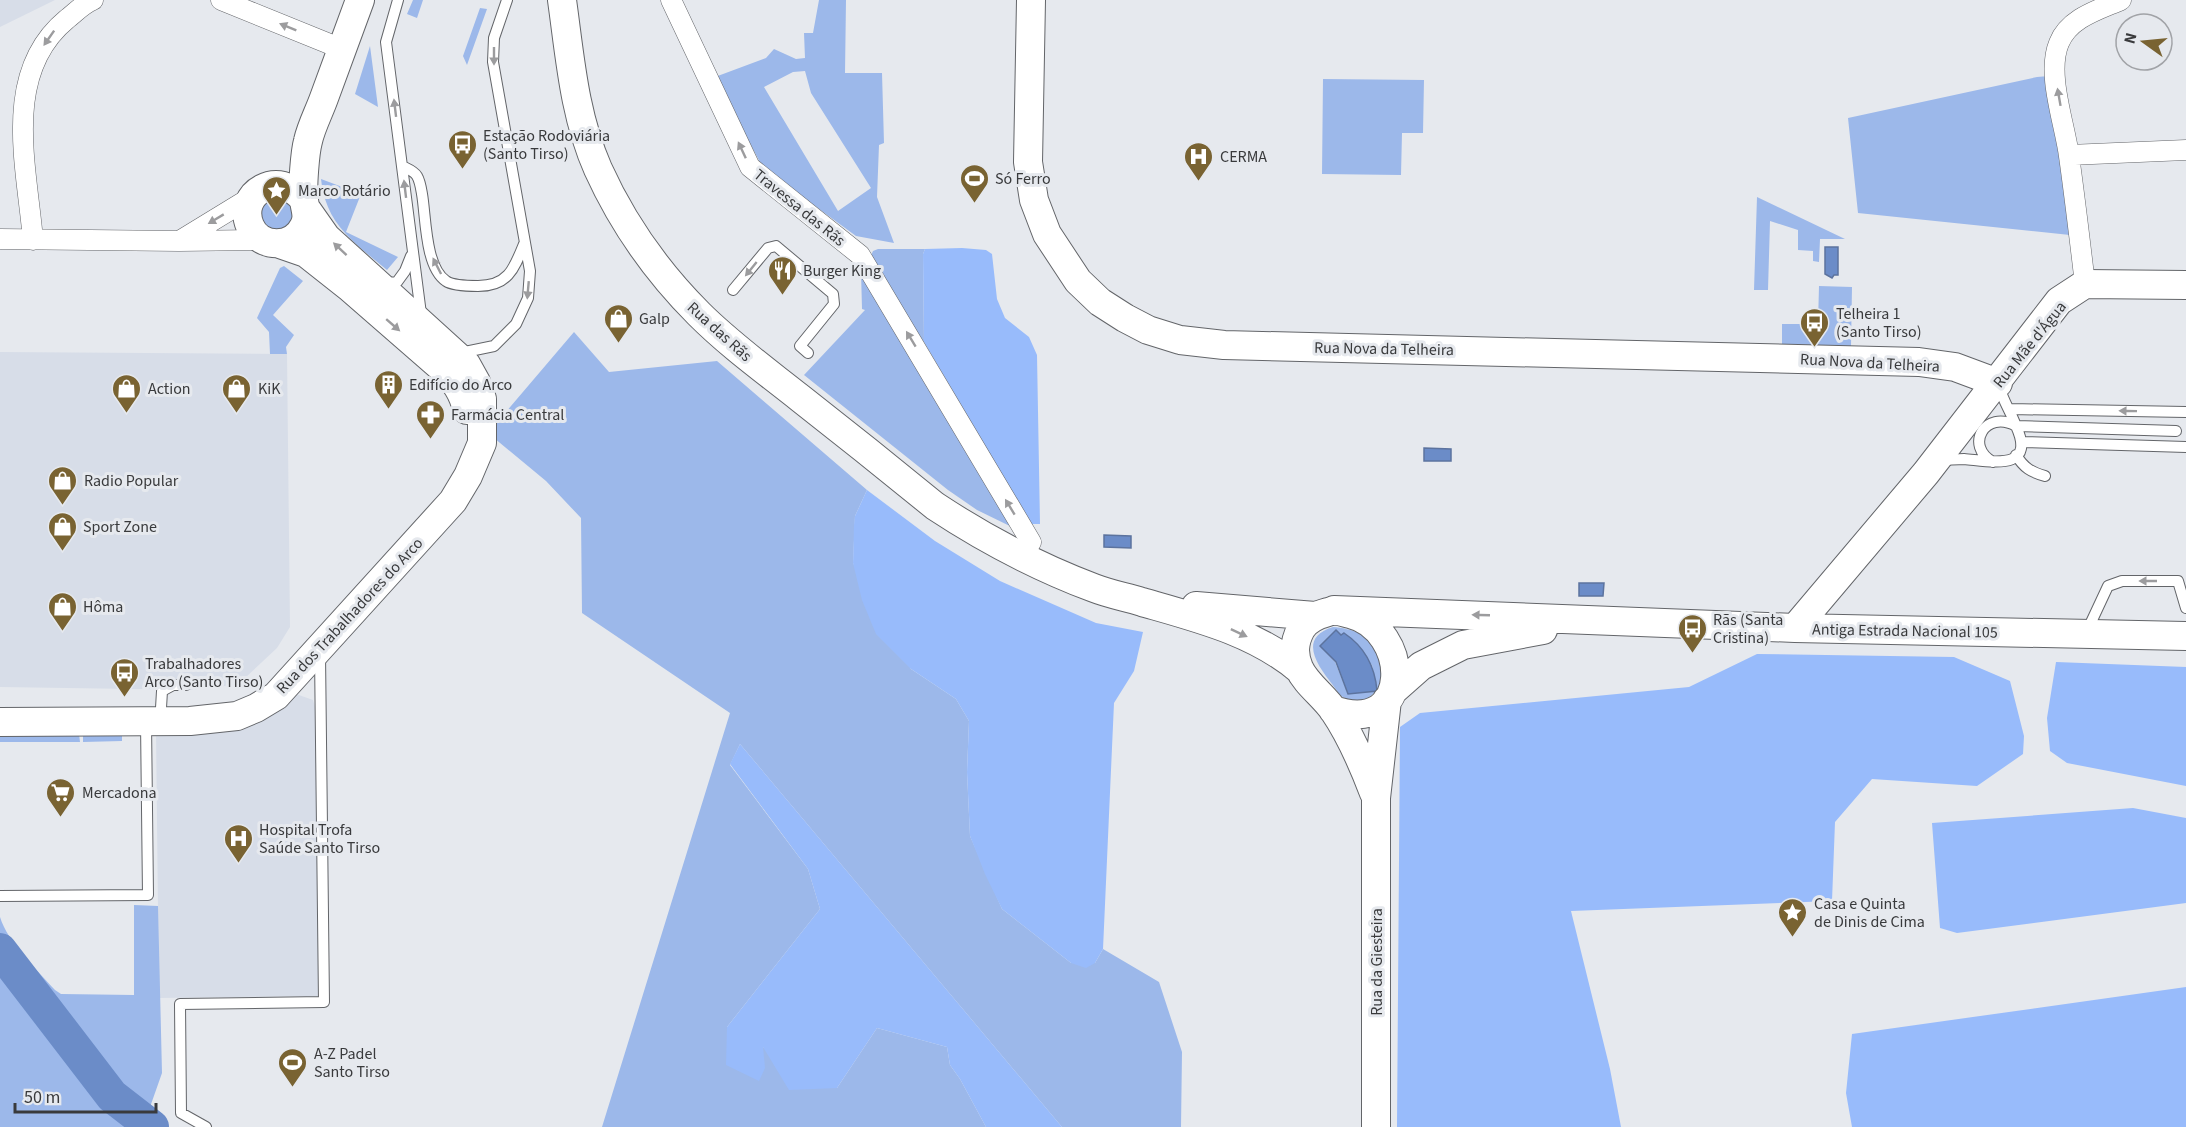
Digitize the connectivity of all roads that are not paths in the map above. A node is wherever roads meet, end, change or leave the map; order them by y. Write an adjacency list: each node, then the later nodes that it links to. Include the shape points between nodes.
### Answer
1 (93, 0): 18 (street, one-way to 18, via 57,28 30,74 22,128)
2 (221, 0): 10 (street, one-way to 2)
3 (360, 0): 10 (street)
4 (398, 0): 14 (lane, one-way to 4, via 386,42)
5 (507, 0): 21 (lane, one-way to 21, via 494,38 493,62)
6 (562, 0): 44 (street, Rua das Rãs, via 574,95 598,168 636,238 675,289 733,344 935,506)
7 (671, 0): 44 (street, Travessa das Rãs, one-way to 7, via 1031,542 860,255 750,167)
8 (1031, 0): 31 (street, Rua Nova da Telheira, via 1027,124 1034,201 1047,234 1078,281 1100,302 1148,330 1180,340 1224,345 1919,362 1955,367)
9 (2121, 0): 13 (street, one-way to 9, via 2054,73 2059,44 2070,25)
10 (342, 49): 11 (street)
11 (308, 141): 15 (street); 16 (street)
12 (2186, 150): 13 (street)
13 (2069, 155): 23 (street)
14 (402, 166): 21 (lane, one-way to 14, via 506,279 489,286 447,281 434,266 419,178); 22 (lane, one-way to 14)
15 (261, 191): 16 (street, via 279,184 289,187 298,192); 19 (street, one-way to 19); 20 (street, via 249,205 249,225 254,233)
16 (305, 205): 20 (street, via 307,219 303,228 291,241); 24 (street, one-way to 16, via 326,237)
17 (0, 239): 18 (street)
18 (33, 240): 19 (street)
19 (179, 242): 20 (street)
20 (271, 242): 26 (street, via 306,253)
21 (525, 242): 30 (lane, one-way to 30, via 530,271 528,298 516,324 494,346)
22 (412, 253): 24 (lane, via 397,282); 28 (lane)
23 (2085, 284): 25 (street); 31 (street, Rua Mãe d'Água, via 2059,301)
24 (378, 285): 26 (lane); 28 (street)
25 (2186, 285)
26 (350, 287): 30 (street, one-way to 30)
27 (734, 290): 29 (lane, one-way to 27, via 800,346 834,304 833,294 776,246 768,248)
28 (422, 323): 30 (street)
29 (808, 353)
30 (448, 361): 51 (street, Rua dos Trabalhadores do Arco, via 453,379 476,418 482,443 477,458 453,501)
31 (1998, 383): 32 (lane, via 2002,399); 34 (street, Rua Mãe d'Água)
32 (2010, 409): 33 (lane, one-way to 32); 35 (lane)
33 (2186, 412)
34 (1979, 422): 35 (lane, via 2004,421); 38 (lane); 38 (lane); 41 (street, Rua Mãe d'Água)
35 (2016, 426): 36 (lane); 37 (lane)
36 (2176, 430)
37 (2022, 442): 39 (lane); 40 (lane)
38 (1980, 447): 42 (lane)
39 (2186, 447)
40 (2016, 455): 42 (lane, via 2007,462); 43 (lane, via 2031,472)
41 (1936, 460): 42 (lane); 49 (street, Rua Mãe d'Água)
42 (1993, 462)
43 (2044, 476)
44 (1022, 557): 45 (street, Antiga Estrada Nacional 105, via 1095,589)
45 (1143, 602): 47 (street, Antiga Estrada Nacional 105); 53 (street, Antiga Estrada Nacional 105, one-way to 53, via 1228,628 1281,654)
46 (2186, 608): 50 (lane, one-way to 50, via 2178,581 2122,581 2108,586)
47 (1325, 613): 48 (street, Antiga Estrada Nacional 105, one-way to 47); 53 (street, via 1304,625 1297,637 1294,652); 55 (street, via 1360,616 1376,629 1389,646 1396,670)
48 (1623, 621): 49 (street, Antiga Estrada Nacional 105); 55 (street, Antiga Estrada Nacional 105, via 1535,630 1463,645 1421,666)
49 (1795, 628): 50 (street, Antiga Estrada Nacional 105)
50 (2085, 634): 52 (street, Antiga Estrada Nacional 105)
51 (320, 636): 56 (street, Rua dos Trabalhadores do Arco, via 276,696 243,713 214,720); 62 (lane, via 324,1002 180,1004 181,1113)
52 (2186, 636)
53 (1300, 670): 58 (street)
54 (186, 685): 56 (lane, via 172,685)
55 (1391, 694): 58 (street, via 1378,709 1363,716); 60 (street)
56 (156, 707): 57 (street, Rua dos Trabalhadores do Arco); 59 (street, Rua dos Trabalhadores do Arco); 61 (lane, via 148,895)
57 (0, 708)
58 (1334, 710): 60 (street, via 1357,749)
59 (0, 722)
60 (1376, 798): 63 (street, Rua da Giesteira)
61 (0, 896)
62 (206, 1127)
63 (1376, 1127)

